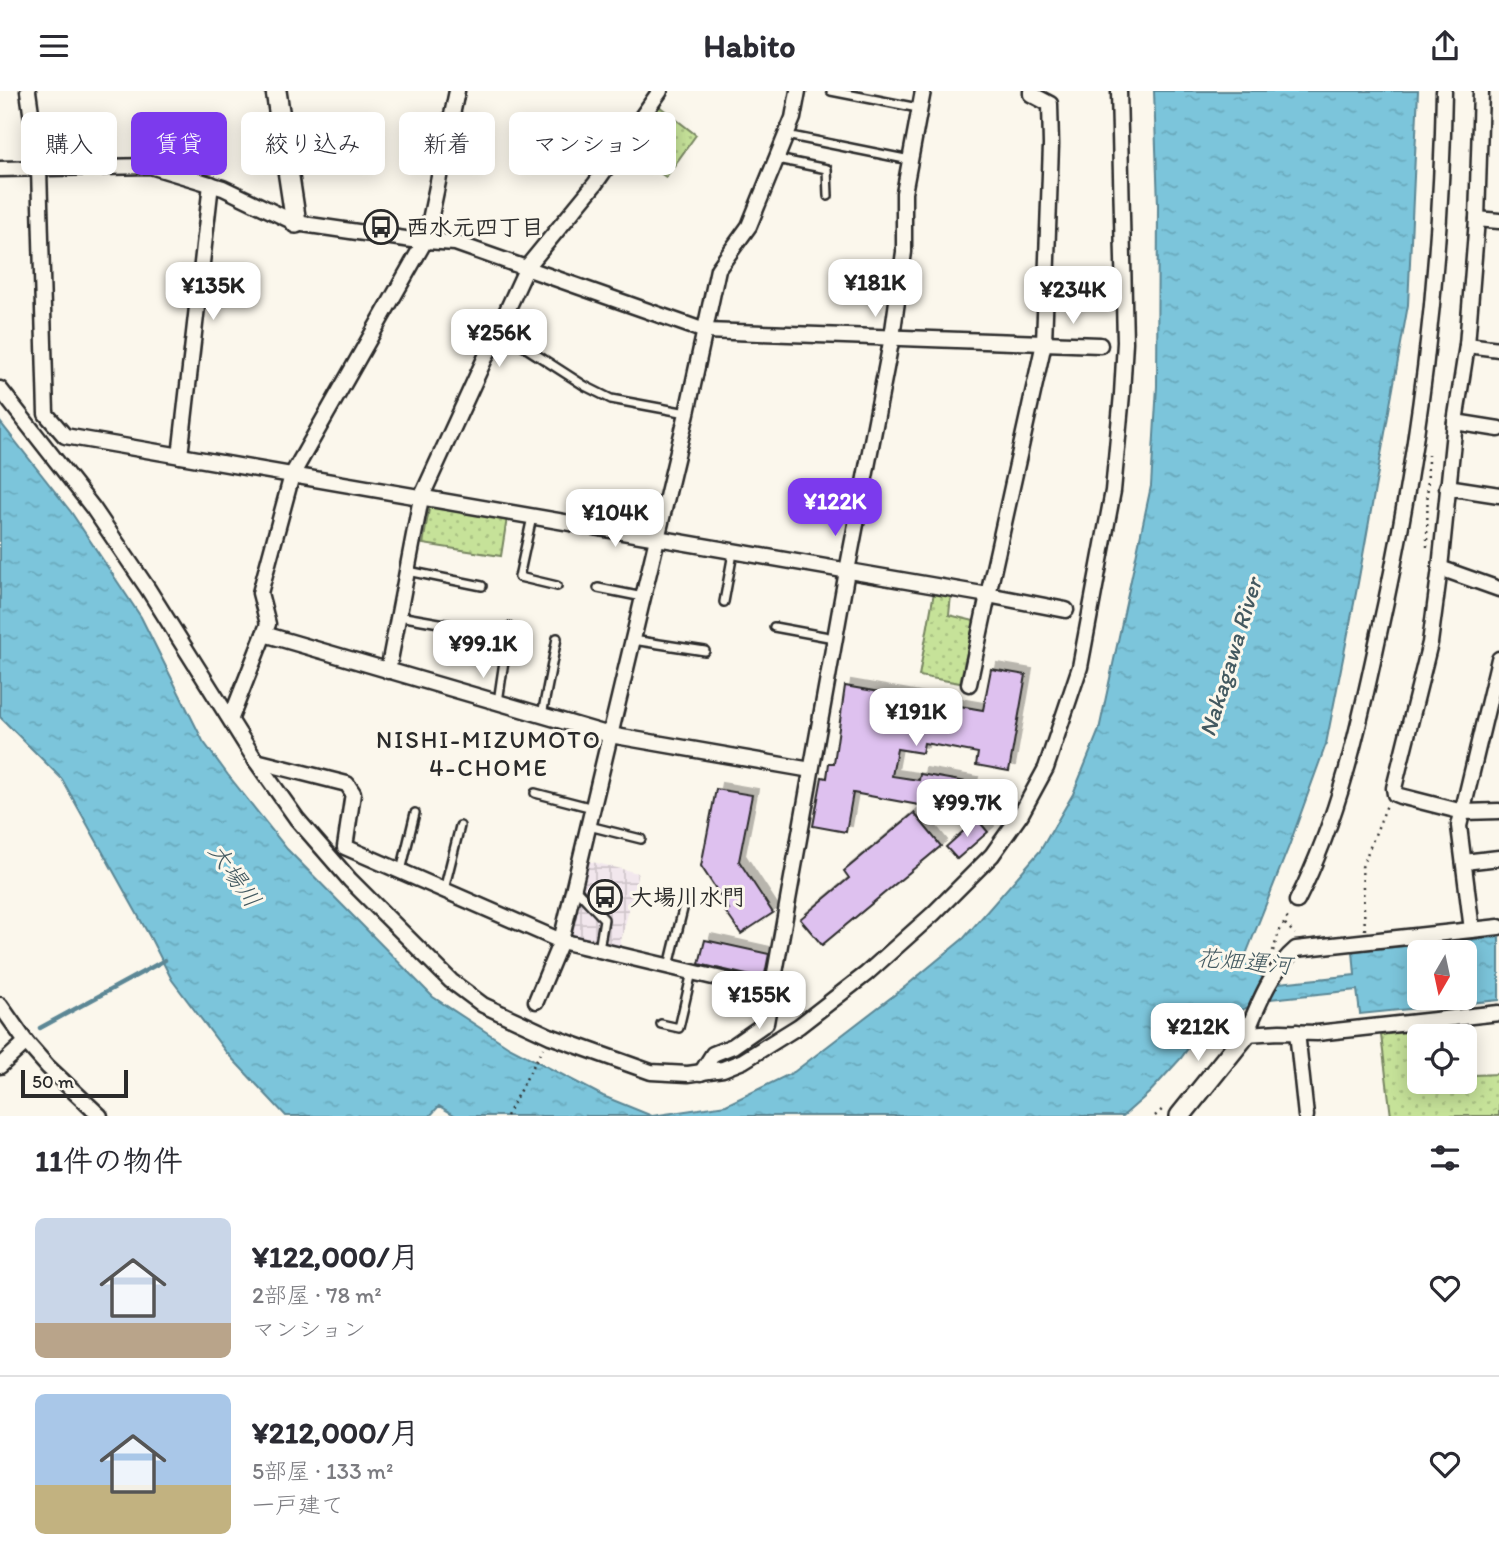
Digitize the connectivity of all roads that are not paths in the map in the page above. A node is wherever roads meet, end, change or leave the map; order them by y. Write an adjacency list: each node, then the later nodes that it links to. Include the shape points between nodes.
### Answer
1 (28, 91): 13 (street)
2 (276, 91): 25 (street)
3 (457, 91): 26 (street)
4 (798, 91): 14 (street)
5 (831, 91): 12 (lane)
6 (923, 91): 12 (street)
7 (1031, 91): 31 (street, via 1050,104)
8 (1119, 91): 107 (street, via 1125,342 1113,491 1080,667 1045,768 992,855 901,944 776,1041 743,1061)
9 (1444, 91): 90 (street, via 1429,345 1397,551 1348,768)
10 (1481, 91): 23 (street)
11 (657, 92): 27 (street, via 595,184)
12 (918, 108): 16 (street)
13 (31, 112)
14 (786, 135): 15 (street); 16 (lane)
15 (777, 159): 22 (lane, via 827,169); 29 (street, via 749,226 718,269)
16 (910, 160): 30 (street)
17 (117, 167): 21 (street, via 150,166)
18 (0, 169): 19 (street)
19 (21, 169)
20 (39, 175): 39 (street, via 46,414 65,436)
21 (211, 184): 25 (street); 39 (street)
22 (828, 196)
23 (1477, 219): 24 (street); 33 (street)
24 (1499, 221)
25 (296, 223): 26 (street)
26 (426, 239): 27 (street, via 455,243); 40 (street)
27 (527, 267): 28 (street); 29 (street)
28 (498, 330): 36 (lane, via 611,399); 43 (street)
29 (705, 331): 30 (street); 36 (street)
30 (892, 337): 31 (street); 49 (street)
31 (1044, 343): 32 (street); 54 (street)
32 (1100, 345)
33 (1467, 345): 34 (street); 37 (street)
34 (1499, 349)
35 (0, 389): 73 (street, via 93,508)
36 (687, 413): 45 (street)
37 (1455, 422): 38 (street); 41 (street)
38 (1499, 429)
39 (180, 456): 40 (street)
40 (292, 475): 43 (street); 62 (street, via 260,593 268,624)
41 (1447, 487): 42 (street); 47 (street)
42 (1499, 495)
43 (421, 498): 44 (street); 48 (street)
44 (532, 517): 45 (street); 51 (lane, via 519,577)
45 (656, 538): 46 (street); 55 (street)
46 (733, 552): 49 (street); 56 (lane)
47 (1440, 568): 53 (street); 80 (street, via 1430,643 1394,788 1395,794)
48 (406, 571): 50 (lane); 58 (street)
49 (847, 571): 54 (street); 64 (street)
50 (482, 586)
51 (557, 586)
52 (598, 588): 55 (lane)
53 (1499, 589)
54 (988, 595): 57 (street); 69 (street)
55 (643, 597): 65 (street)
56 (724, 602)
57 (1066, 610)
58 (398, 615): 61 (lane); 68 (street)
59 (509, 627): 70 (lane)
60 (774, 627): 64 (lane)
61 (468, 628)
62 (264, 635): 68 (street); 73 (street)
63 (557, 638): 72 (lane)
64 (835, 638): 76 (street)
65 (632, 640): 66 (lane); 74 (street)
66 (705, 651)
67 (1499, 659): 71 (street)
68 (388, 671): 70 (street)
69 (969, 684)
70 (498, 702): 72 (street)
71 (1494, 705): 80 (street)
72 (541, 715): 74 (street)
73 (231, 718): 75 (street)
74 (610, 736): 76 (street); 78 (street)
75 (256, 761): 87 (street, via 347,784 353,793 345,847); 107 (street, via 311,837 423,954 483,1005 550,1037 651,1072)
76 (811, 770): 98 (street)
77 (535, 793): 78 (lane)
78 (593, 808): 83 (street)
79 (1499, 811): 80 (street)
80 (1463, 812): 86 (street)
81 (415, 813): 87 (lane)
82 (460, 826): 89 (lane)
83 (588, 826): 84 (lane); 88 (street)
84 (641, 839)
85 (1499, 858): 86 (street)
86 (1464, 862): 93 (street)
87 (401, 872): 89 (street)
88 (574, 887): 94 (street); 95 (lane, via 604,919)
89 (444, 890): 94 (street)
90 (1297, 901)
91 (683, 909): 96 (lane)
92 (1499, 927): 93 (street)
93 (1472, 930): 104 (street, via 1296,949 1275,975)
94 (561, 941): 95 (street); 99 (street)
95 (599, 950): 96 (street)
96 (669, 967): 97 (street)
97 (692, 972): 98 (street); 102 (lane, via 680,1027)
98 (772, 991): 107 (street, via 766,1023 713,1055)
99 (536, 1001)
100 (0, 1005): 105 (street)
101 (1499, 1013): 103 (street)
102 (661, 1024)
103 (1297, 1032): 104 (street); 110 (street)
104 (1246, 1034): 109 (street)
105 (26, 1042): 106 (street); 108 (street)
106 (0, 1066)
107 (701, 1073)
108 (100, 1116)
109 (1180, 1116)
110 (1306, 1116)

